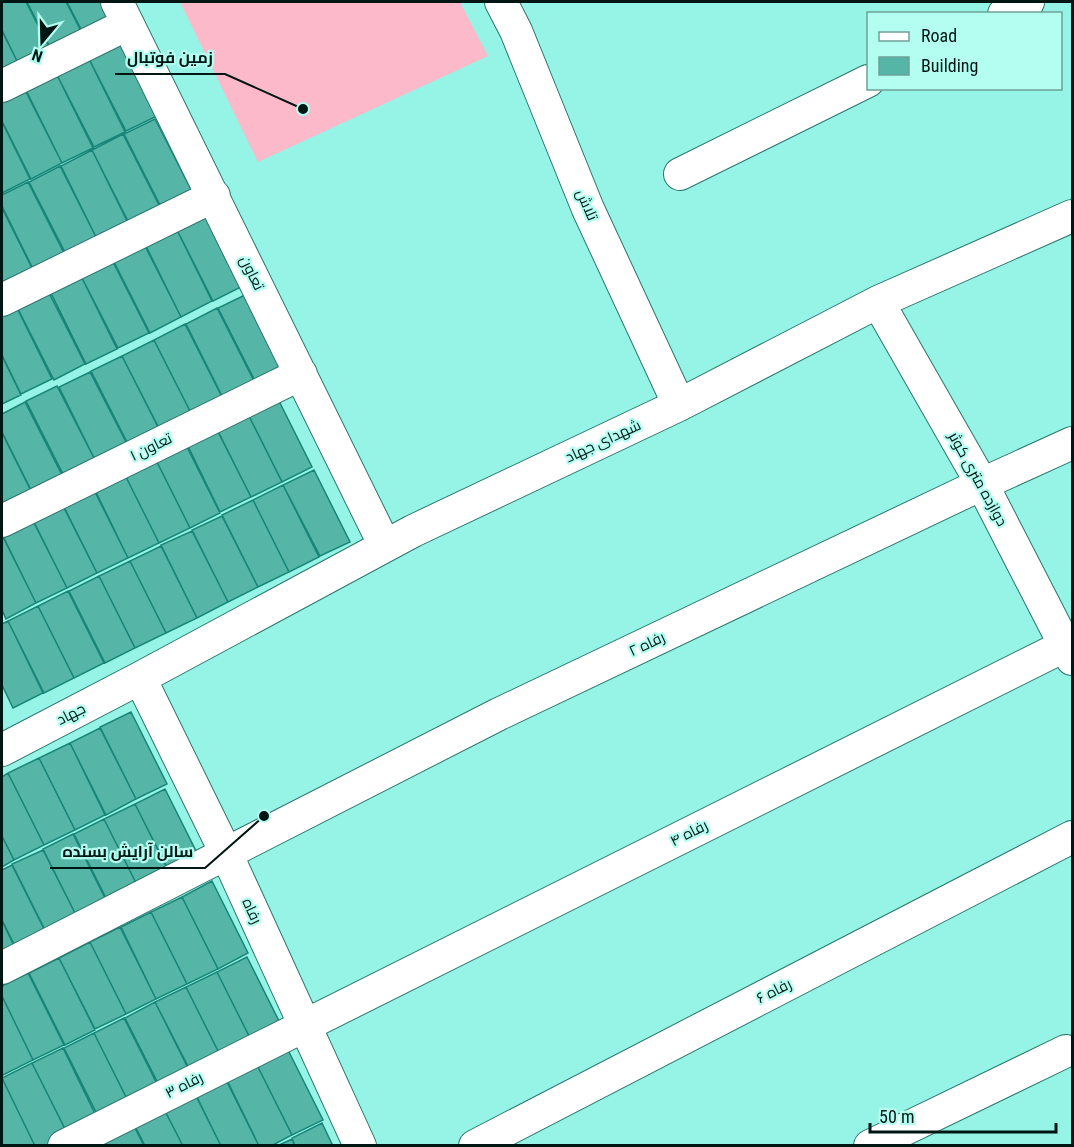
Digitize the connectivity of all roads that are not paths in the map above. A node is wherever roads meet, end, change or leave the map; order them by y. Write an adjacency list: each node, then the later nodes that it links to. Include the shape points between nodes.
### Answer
1 (501, 2): 13 (street, تلاش, via 588,209)
2 (1028, 2): 3 (street)
3 (1008, 12)
4 (122, 13): 6 (street); 8 (street, تعاون)
5 (867, 81): 7 (street)
6 (2, 86)
7 (680, 174)
8 (214, 196): 10 (street); 12 (street, تعاون)
9 (1072, 216): 11 (street, شهدای جهاد)
10 (2, 300)
11 (878, 302): 13 (street, شهدای جهاد); 15 (street, دوازده متری کوثر)
12 (301, 374): 16 (street, تعاون ۱); 17 (street, تعاون)
13 (679, 405): 17 (street, شهدای جهاد)
14 (1072, 443): 15 (street, رفاه ۲)
15 (982, 484): 18 (street, دوازده متری کوثر); 22 (street, رفاه ۲, via 499,714)
16 (2, 521)
17 (385, 546): 19 (street, شهدای جهاد)
18 (1070, 648): 24 (street, رفاه ۴)
19 (140, 678): 20 (street, جهاد); 22 (street, رفاه)
20 (2, 750)
21 (1072, 837): 28 (street, رفاه ۶)
22 (226, 853): 23 (street, رفاه ۲); 24 (street, رفاه)
23 (2, 968)
24 (304, 1025): 26 (street, رفاه ۳); 27 (street, رفاه)
25 (1066, 1051): 29 (street)
26 (64, 1146)
27 (360, 1146)
28 (475, 1146)
29 (870, 1146)

